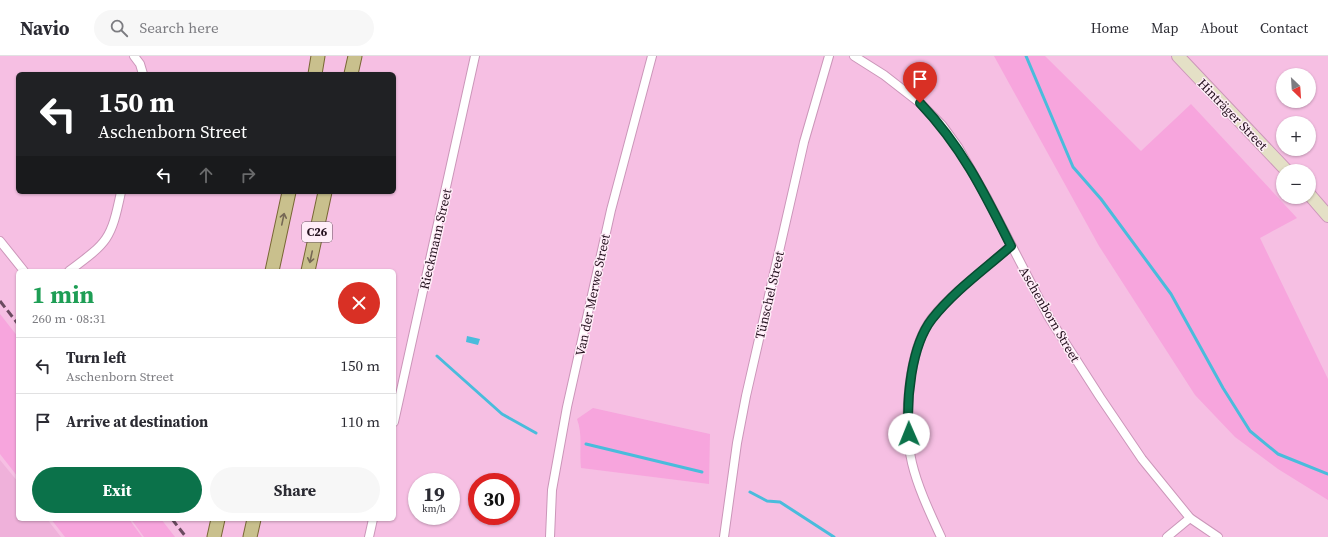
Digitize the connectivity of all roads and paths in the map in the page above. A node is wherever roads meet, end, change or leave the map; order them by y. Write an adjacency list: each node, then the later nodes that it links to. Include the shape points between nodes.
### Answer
1 (134, 56): 9 (street)
2 (318, 56): 10 (main road)
3 (355, 56): 11 (main road)
4 (475, 56): 24 (street, Rieckmann Street)
5 (652, 56): 32 (street, Van der Merwe Street, via 611,210 567,407 552,490)
6 (829, 56): 33 (street, Tünschel Street, via 804,142 746,396)
7 (854, 56): 19 (street, Aschenborn Street, via 920,103 942,125 987,198)
8 (1178, 56): 12 (street, Hinträger Street)
9 (142, 72)
10 (315, 72)
11 (351, 72)
12 (1281, 164)
13 (121, 194): 21 (street, via 112,230 106,240 98,250)
14 (289, 194): 22 (main road, C26, one-way to 14)
15 (325, 194): 23 (main road, C26, one-way to 23)
16 (1316, 202): 17 (street)
17 (1328, 216)
18 (0, 241): 20 (street)
19 (1011, 246): 25 (street, Aschenborn Street, via 1048,316 1100,398 1142,459); 34 (street, via 932,318 916,353 910,387 908,423 912,463)
20 (22, 269)
21 (72, 269)
22 (272, 269)
23 (308, 269)
24 (396, 413)
25 (1190, 518): 35 (street); 36 (street, Aschenborn Street)
26 (218, 521): 29 (main road)
27 (254, 521): 30 (main road)
28 (373, 521): 31 (street)
29 (214, 537)
30 (250, 537)
31 (369, 537)
32 (550, 537)
33 (724, 537)
34 (941, 537)
35 (1168, 537)
36 (1218, 537)

